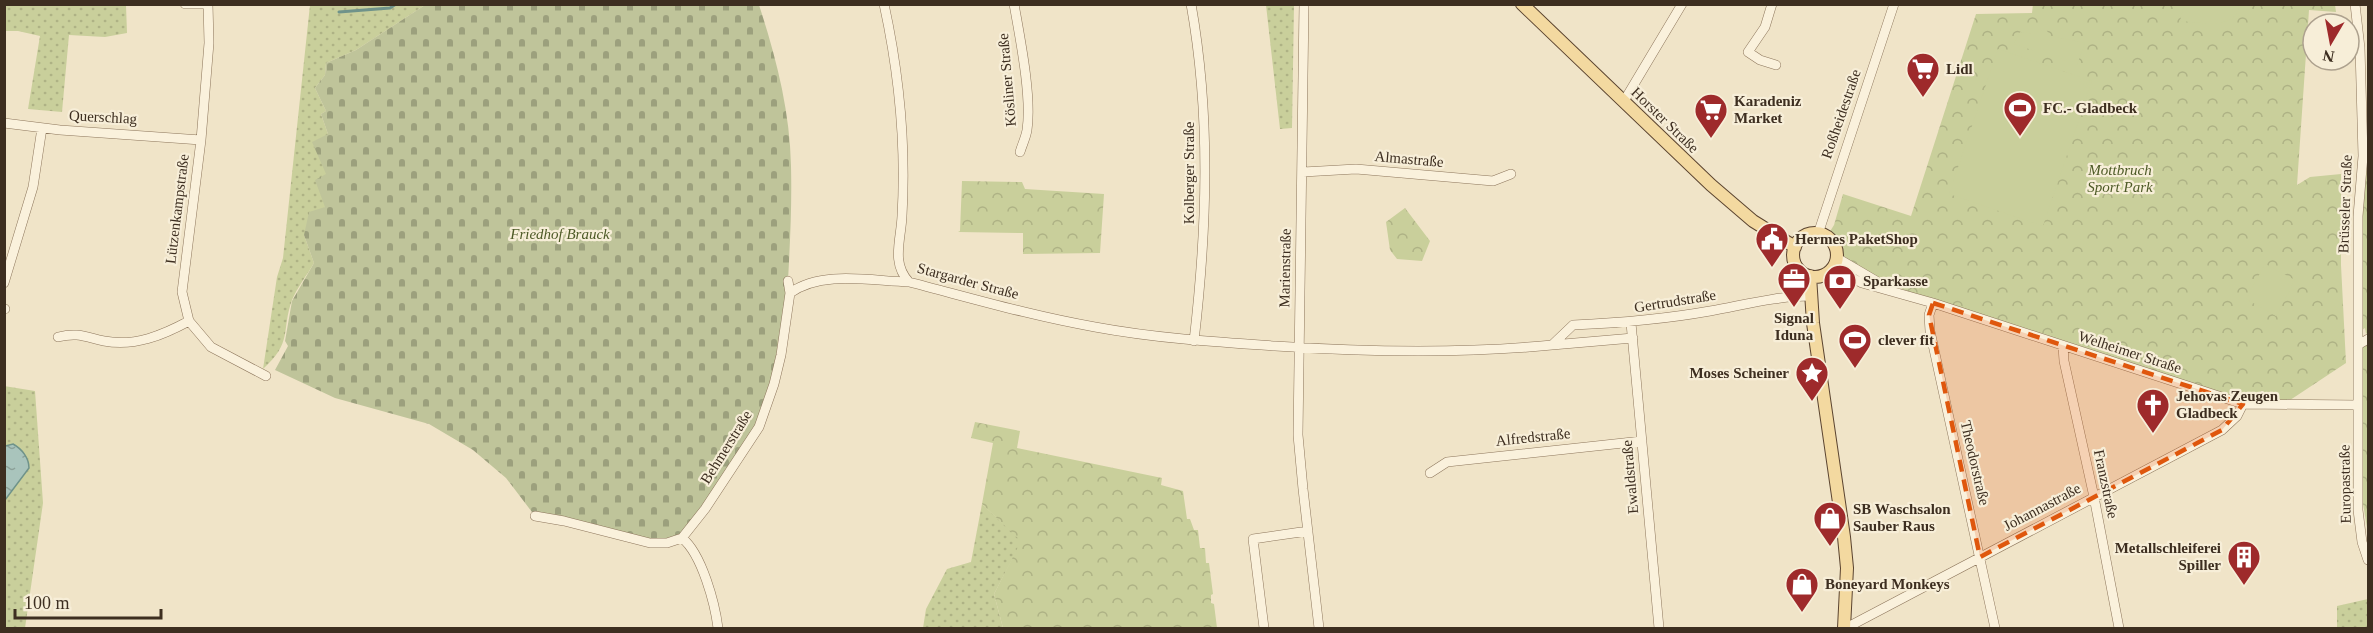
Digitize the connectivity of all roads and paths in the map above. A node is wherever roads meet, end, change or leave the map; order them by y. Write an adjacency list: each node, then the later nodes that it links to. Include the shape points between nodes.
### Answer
1 (185, 4): 2 (street, Lützenkampstraße)
2 (207, 4): 16 (street, Lützenkampstraße)
3 (884, 4): 26 (street, Stargarder Straße, via 902,141 898,262)
4 (1014, 4): 17 (street, Kösliner Straße, via 1027,103 1027,130)
5 (1191, 4): 35 (street, Kolberger Straße, via 1201,76 1206,181)
6 (1304, 4): 18 (street, Marienstraße)
7 (1522, 4): 13 (main road, Horster Straße)
8 (1682, 4): 13 (street)
9 (1772, 4): 12 (street, via 1765,27 1748,52)
10 (1894, 4): 20 (street, Roßheidestraße)
11 (2355, 4): 37 (street, Brüsseler Straße, via 2361,48 2363,156 2358,216)
12 (1776, 65)
13 (1624, 101): 21 (main road, Horster Straße, via 1753,221)
14 (4, 123): 15 (street, Querschlag)
15 (42, 128): 16 (street, Querschlag); 25 (street, via 33,187)
16 (201, 140): 30 (street, Lützenkampstraße, via 182,292)
17 (1020, 152)
18 (1303, 172): 19 (street, Almastraße, via 1356,169 1493,181); 39 (street, Marienstraße)
19 (1511, 174)
20 (1818, 234): 21 (main road, via 1805,236); 22 (main road, via 1831,240 1836,249)
21 (1795, 247): 23 (main road, via 1797,266)
22 (1835, 263): 23 (main road, via 1821,276); 29 (street, Welheimer Straße, via 1862,283)
23 (1810, 276): 28 (main road)
24 (788, 281): 27 (street, Behmerstraße)
25 (4, 282)
26 (909, 282): 27 (street, via 822,279); 35 (street, Stargarder Straße, via 1095,327)
27 (790, 293): 48 (street, Behmerstraße, via 774,384 759,427)
28 (1810, 296): 31 (street, Gertrudstraße, via 1783,296); 55 (main road, via 1844,537)
29 (1933, 303): 38 (street, Welheimer Straße); 49 (street, Theodorstraße, via 1930,331)
30 (189, 321): 32 (street, via 151,339 128,343 72,333); 40 (street, Lützenkampstraße, via 211,347)
31 (1631, 323): 33 (street, Ewaldstraße); 36 (street, Gertrudstraße, via 1573,325)
32 (58, 337)
33 (1633, 338): 36 (street, Gertrudstraße); 43 (street, Ewaldstraße)
34 (2368, 339): 37 (street)
35 (1194, 341): 39 (street, Stargarder Straße)
36 (1552, 345): 39 (street, Gertrudstraße, via 1473,351)
37 (2358, 345): 42 (street, Brüsseler Straße)
38 (2063, 346): 41 (street, Welheimer Straße); 45 (street, Franzstraße)
39 (1299, 348): 47 (street, Marienstraße, via 1298,435)
40 (266, 376)
41 (2243, 404): 42 (street, Welheimer Straße); 45 (street, Johannastraße, via 2222,430)
42 (2358, 405): 50 (street, Europastraße, via 2358,510)
43 (1642, 441): 44 (street, Alfredstraße, via 1447,462); 54 (street, Ewaldstraße)
44 (1430, 473)
45 (2094, 497): 49 (street, Johannastraße); 57 (street, Franzstraße)
46 (535, 516): 48 (street, via 650,543)
47 (1308, 531): 52 (street, via 1253,538); 53 (street, Marienstraße)
48 (682, 538): 51 (street, via 690,544 703,574)
49 (1980, 557): 55 (street, Johannastraße); 56 (street, Theodorstraße)
50 (2368, 560)
51 (718, 628)
52 (1264, 628)
53 (1319, 628)
54 (1659, 628)
55 (1845, 628)
56 (1995, 628)
57 (2119, 628)

